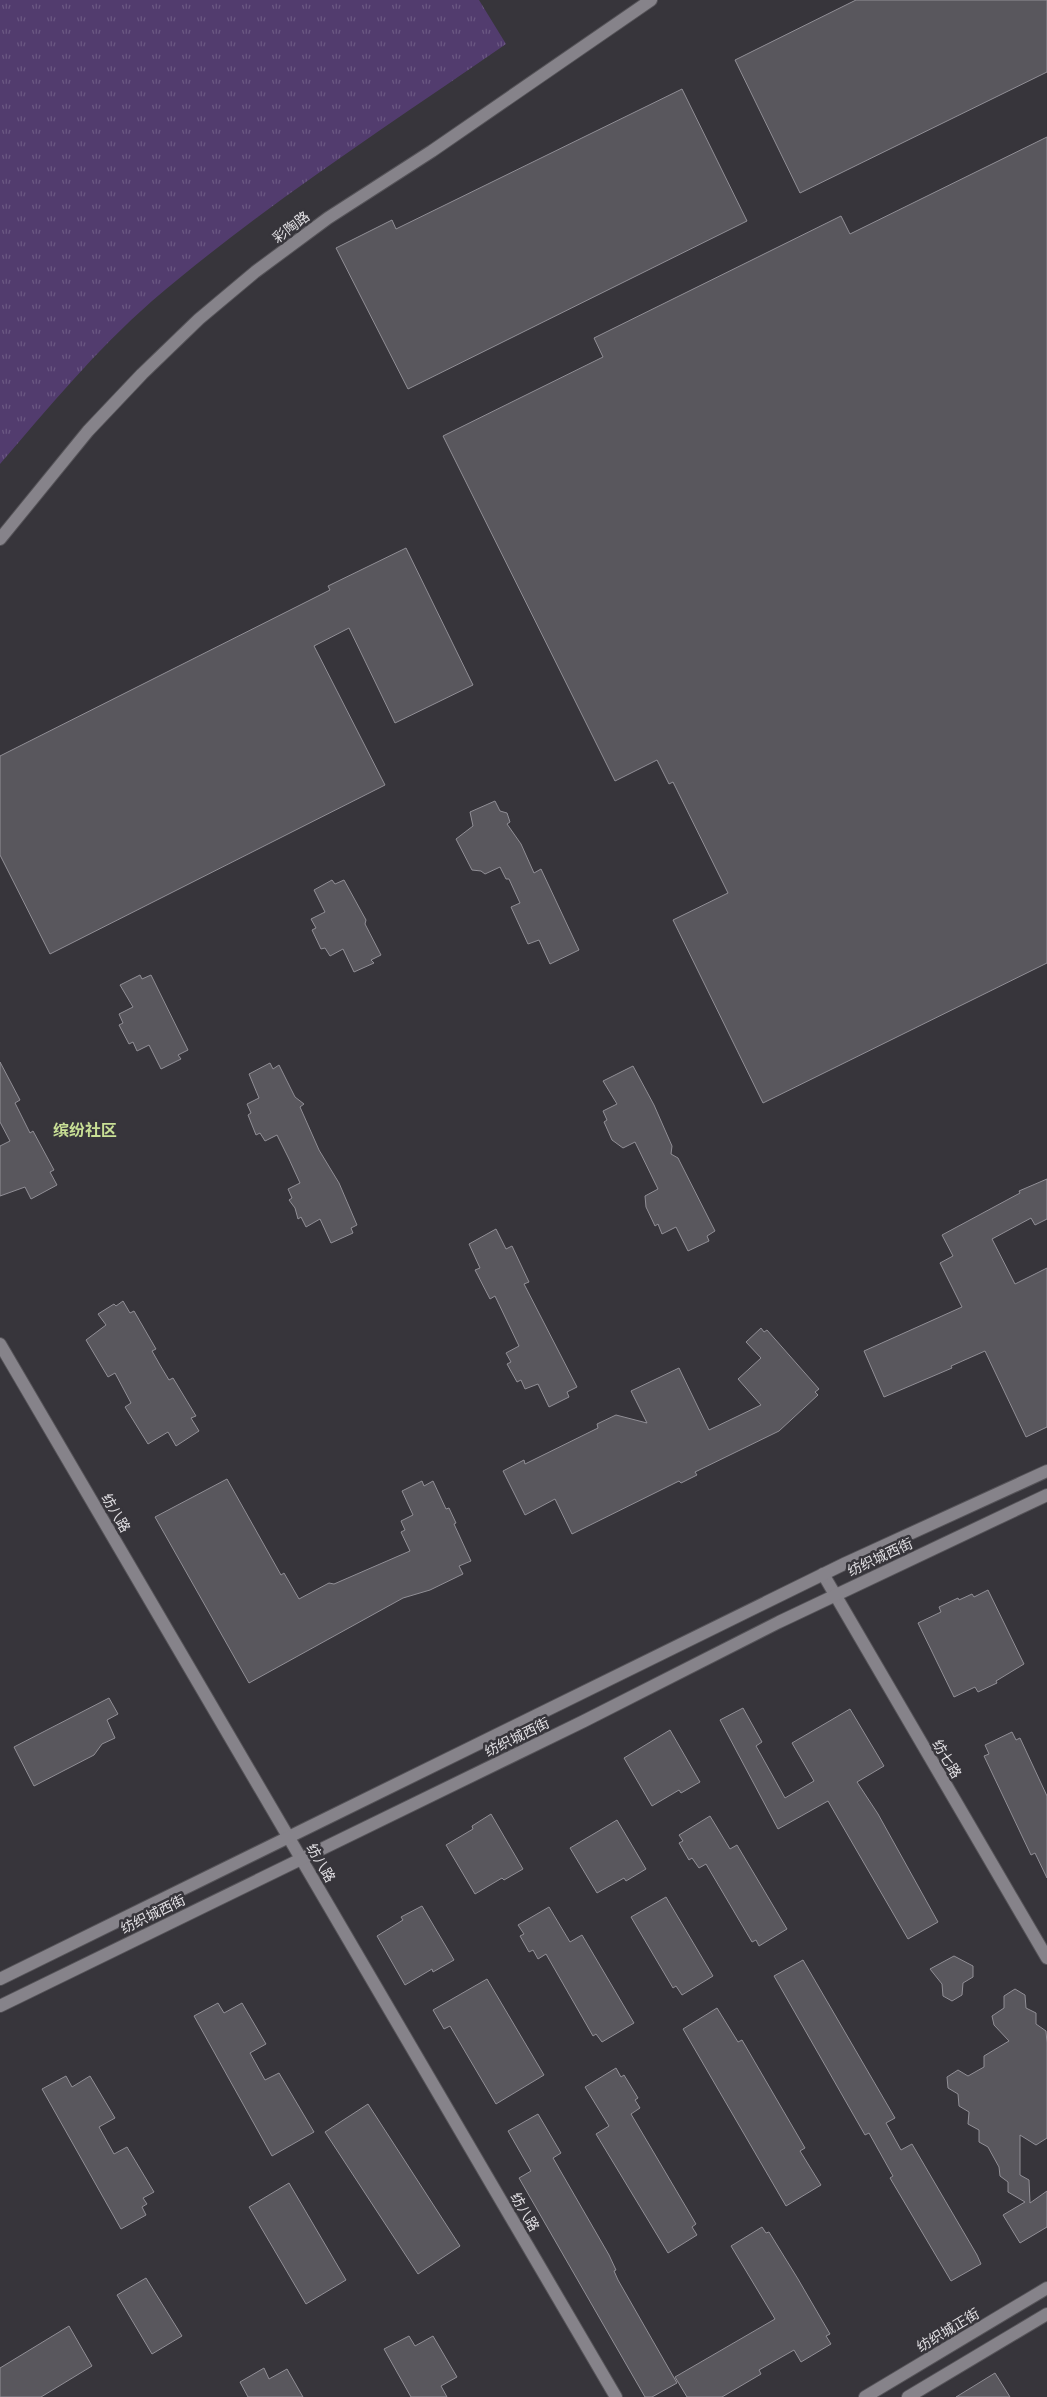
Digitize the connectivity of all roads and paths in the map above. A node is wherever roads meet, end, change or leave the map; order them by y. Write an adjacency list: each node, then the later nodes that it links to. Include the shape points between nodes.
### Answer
1 (651, 0): 2 (street, 彩陶路, via 432,151 328,218 199,319 88,431)
2 (0, 539)
3 (0, 1344): 8 (street, 纺八路)
4 (1047, 1470): 6 (street, 纺织城西街)
5 (1047, 1495): 7 (street, 纺织城西街)
6 (823, 1574): 7 (street, 纺七路); 8 (street, 纺织城西街)
7 (833, 1595): 9 (street, 纺织城西街); 10 (street, 纺七路)
8 (288, 1837): 9 (street, 纺八路); 11 (street, 纺织城西街)
9 (301, 1859): 12 (street, 纺织城西街); 15 (street, 纺八路)
10 (1047, 1958)
11 (0, 1979)
12 (0, 2006)
13 (1047, 2288): 16 (street, 纺织城正街)
14 (1047, 2314): 17 (street)
15 (616, 2397)
16 (864, 2397)
17 (908, 2397)

